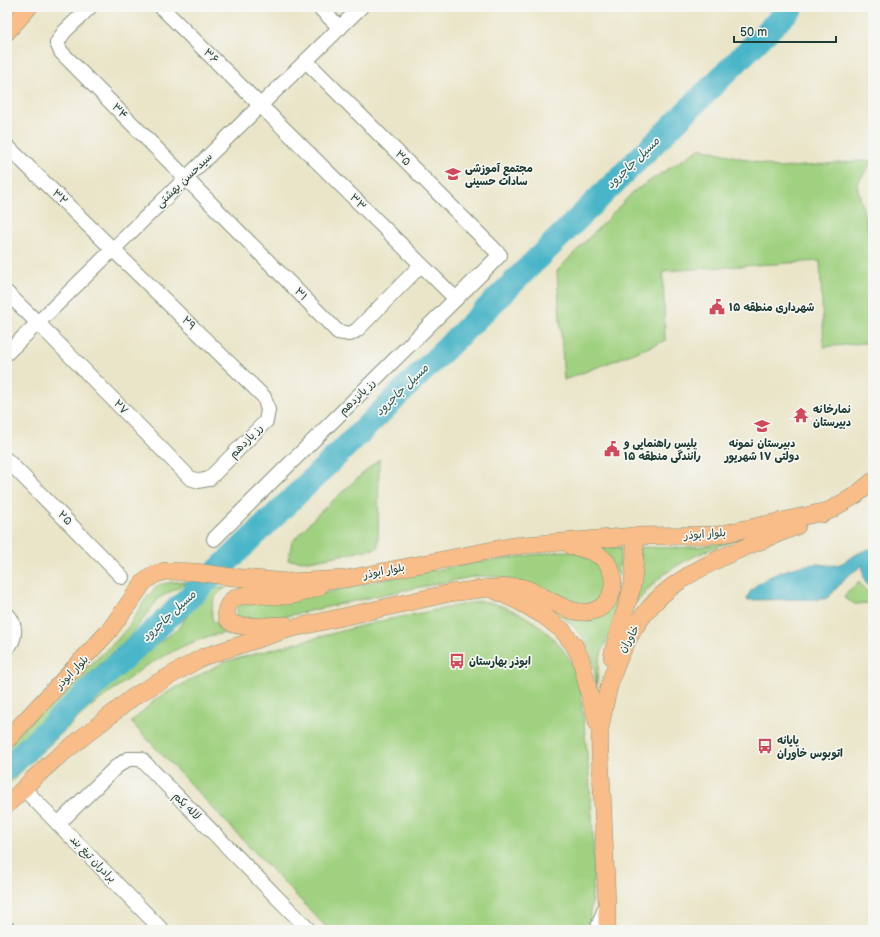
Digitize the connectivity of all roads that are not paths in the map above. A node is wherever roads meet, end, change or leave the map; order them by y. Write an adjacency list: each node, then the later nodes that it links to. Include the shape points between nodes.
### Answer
1 (29, 7): 7 (main road)
2 (90, 7): 11 (street, ۳۴, via 64,32 57,43 61,52)
3 (161, 7): 9 (street, ۳۶)
4 (319, 7): 6 (street)
5 (361, 7): 6 (street, سیدحسن بهشتی)
6 (340, 28): 8 (street, سیدحسن بهشتی)
7 (7, 32)
8 (306, 61): 9 (street, سیدحسن بهشتی); 13 (street, ۳۵)
9 (261, 104): 11 (street, سیدحسن بهشتی); 14 (street, ۳۳)
10 (7, 146): 12 (street, ۳۲)
11 (186, 177): 12 (street, سیدحسن بهشتی); 14 (street, ۳۱, via 338,332 350,334 357,330)
12 (114, 249): 17 (street, سیدحسن بهشتی); 19 (street, ۲۹)
13 (500, 255): 16 (street, رز پانزدهم)
14 (421, 265): 16 (street, ۳۳)
15 (7, 294): 17 (street, ۲۷)
16 (456, 299): 25 (street, رز پانزدهم)
17 (38, 323): 18 (street, سیدحسن بهشتی); 21 (street, ۲۷, via 190,478 199,481)
18 (7, 353)
19 (264, 397): 21 (street, رز یازدهم, via 268,410 266,421)
20 (7, 460): 27 (street, ۲۵)
21 (209, 479)
22 (873, 481): 23 (main road, خاوران)
23 (832, 510): 24 (main road, بلوار ابوذر, via 718,535); 33 (main road, خاوران, via 725,556 676,584 649,609 636,626 619,655)
24 (635, 536): 26 (main road, بلوار ابوذر); 33 (main road, via 635,562 630,594 614,648)
25 (214, 539)
26 (513, 546): 28 (main road, بلوار ابوذر); 29 (main road, via 570,546 592,552 606,562 612,575 614,586 610,596 604,605 586,612 565,608 523,588)
27 (122, 577)
28 (346, 578): 31 (main road, via 288,596 237,597 226,609 226,617 231,623 241,626); 35 (main road, بلوار ابوذر, via 288,582 179,570 154,575 144,582 105,636)
29 (490, 588): 31 (main road, via 450,593); 34 (main road, via 544,616 562,630 574,645 581,659)
30 (10, 616): 32 (street, via 15,632 12,643)
31 (306, 625): 36 (main road, via 203,657 136,696 54,760)
32 (7, 648)
33 (607, 692): 34 (main road, خاوران)
34 (600, 731): 39 (main road, خاوران)
35 (7, 740)
36 (24, 789): 37 (main road); 38 (street, برادران تیغ بند)
37 (7, 806)
38 (58, 824): 40 (street, برادران تیغ بند); 41 (street, لاله یکم, via 116,767 128,759 141,759)
39 (607, 904): 42 (street); 43 (main road, خاوران)
40 (162, 930)
41 (309, 930)
42 (597, 930)
43 (607, 930)

